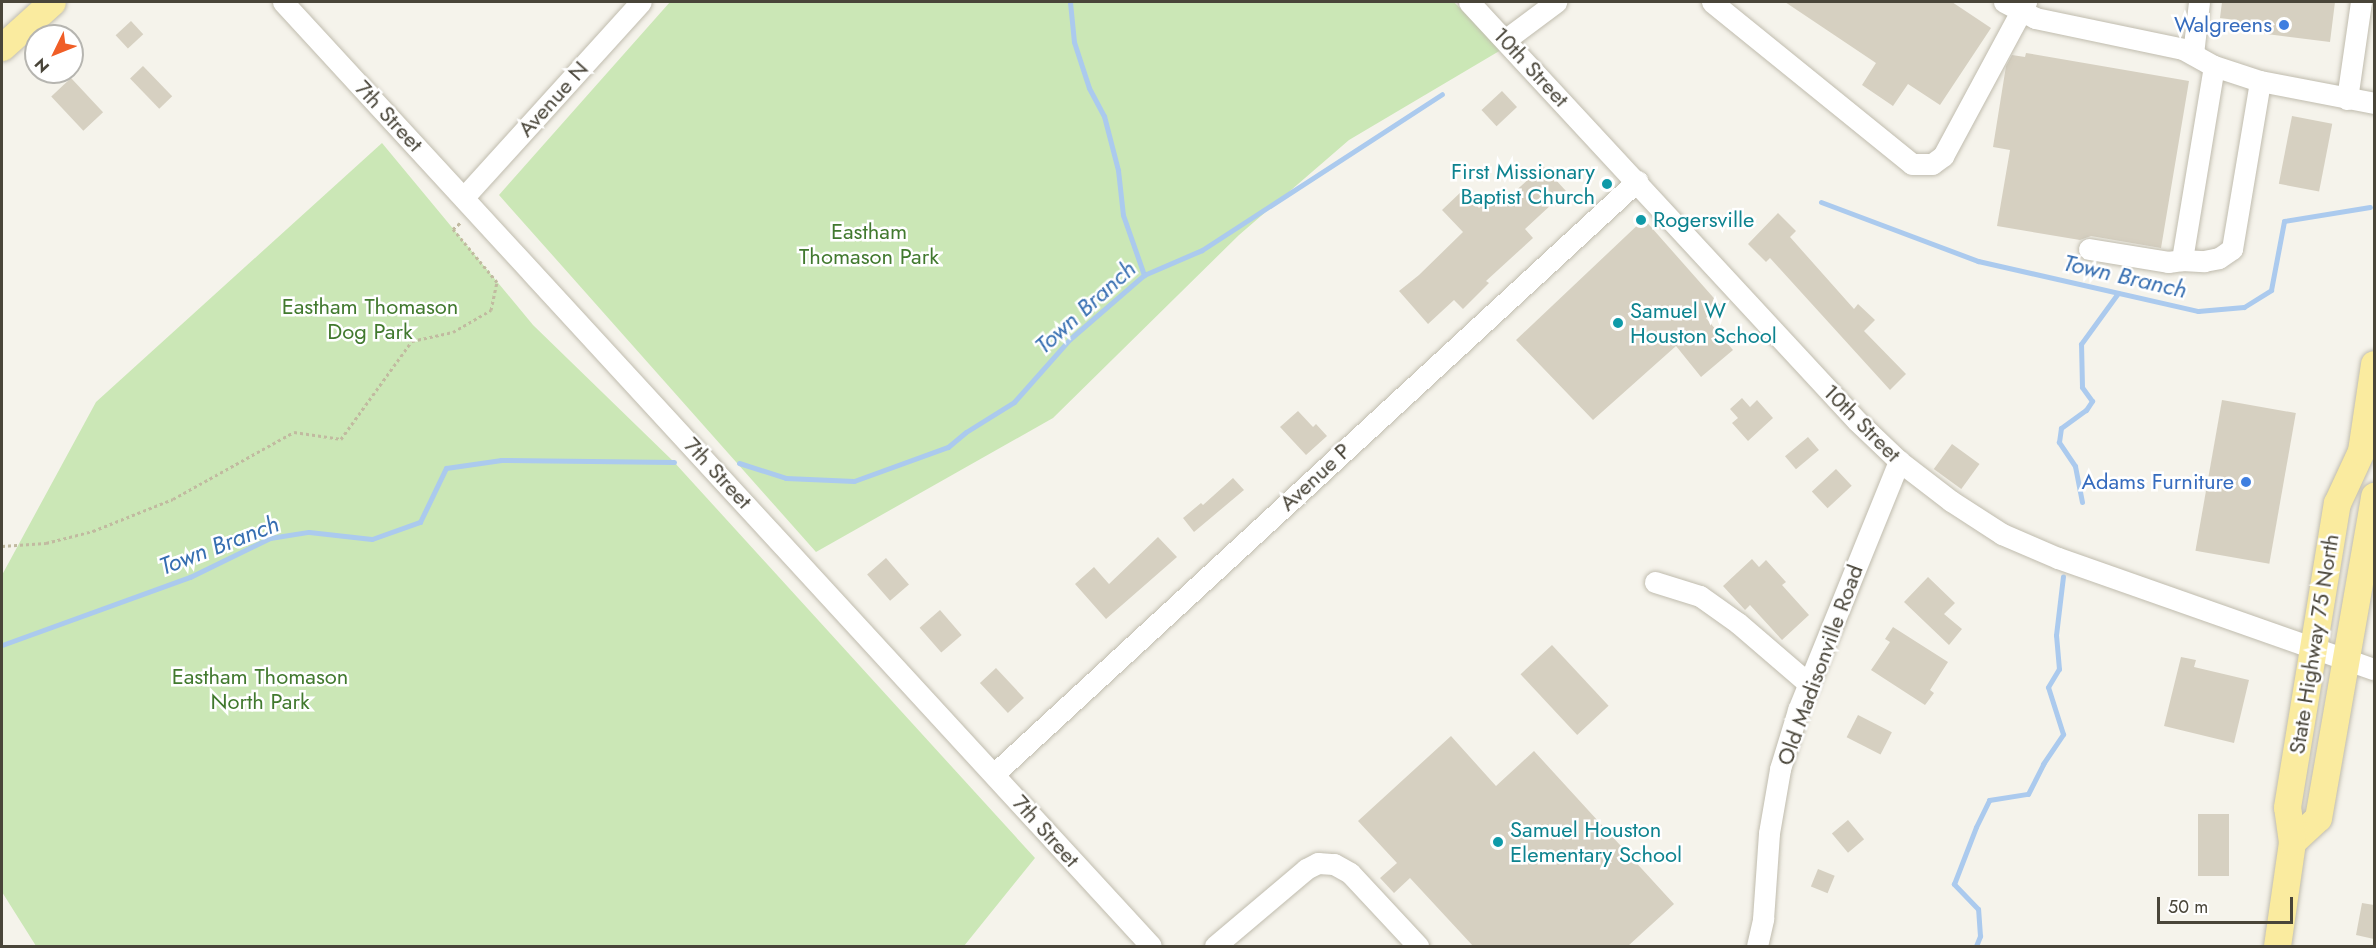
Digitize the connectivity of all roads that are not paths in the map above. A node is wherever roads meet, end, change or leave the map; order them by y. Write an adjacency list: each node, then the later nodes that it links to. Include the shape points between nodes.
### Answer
1 (52, 2): 11 (main road)
2 (283, 2): 18 (street, 7th Street)
3 (641, 2): 18 (street, Avenue N)
4 (1469, 2): 10 (street, 10th Street)
5 (1556, 2): 10 (street)
6 (1712, 2): 9 (street, via 1912,164 1932,164 1943,156)
7 (2199, 2): 12 (street)
8 (2361, 2): 15 (street)
9 (2017, 4): 12 (street, via 2035,18)
10 (1505, 40): 17 (street, 10th Street)
11 (2, 47)
12 (2193, 54): 13 (street)
13 (2214, 66): 14 (street); 20 (street)
14 (2260, 81): 15 (street); 20 (street, via 2232,249 2219,258)
15 (2347, 99): 16 (street)
16 (2374, 104)
17 (1636, 181): 24 (street, 10th Street, via 1857,421); 31 (street, Avenue P)
18 (470, 204): 31 (street, 7th Street)
19 (2089, 249): 20 (street, via 2168,262)
20 (2182, 260)
21 (2374, 364): 22 (main road, State Highway 75 North)
22 (2371, 414): 23 (main road, State Highway 75 North)
23 (2361, 451): 25 (main road, State Highway 75 North); 27 (main road, State Highway 75 North, via 2337,503)
24 (1899, 461): 27 (street, 10th Street, via 2002,534 2058,558); 30 (street, Old Madisonville Road)
25 (2374, 494): 28 (main road, State Highway 75 North)
26 (1654, 582): 30 (street, via 1700,596)
27 (2315, 648): 28 (street, 10th Street); 32 (main road, State Highway 75 North, via 2287,807)
28 (2346, 659): 29 (street, 10th Street); 32 (main road, State Highway 75 North, via 2318,818)
29 (2374, 669)
30 (1809, 684): 36 (street, Old Madisonville Road, via 1780,769)
31 (994, 774): 33 (street, 7th Street)
32 (2292, 842): 37 (main road, State Highway 75 North)
33 (1150, 946)
34 (1215, 946): 35 (street, via 1306,868 1318,863 1334,864 1350,873)
35 (1418, 946)
36 (1757, 946)
37 (2277, 946)

